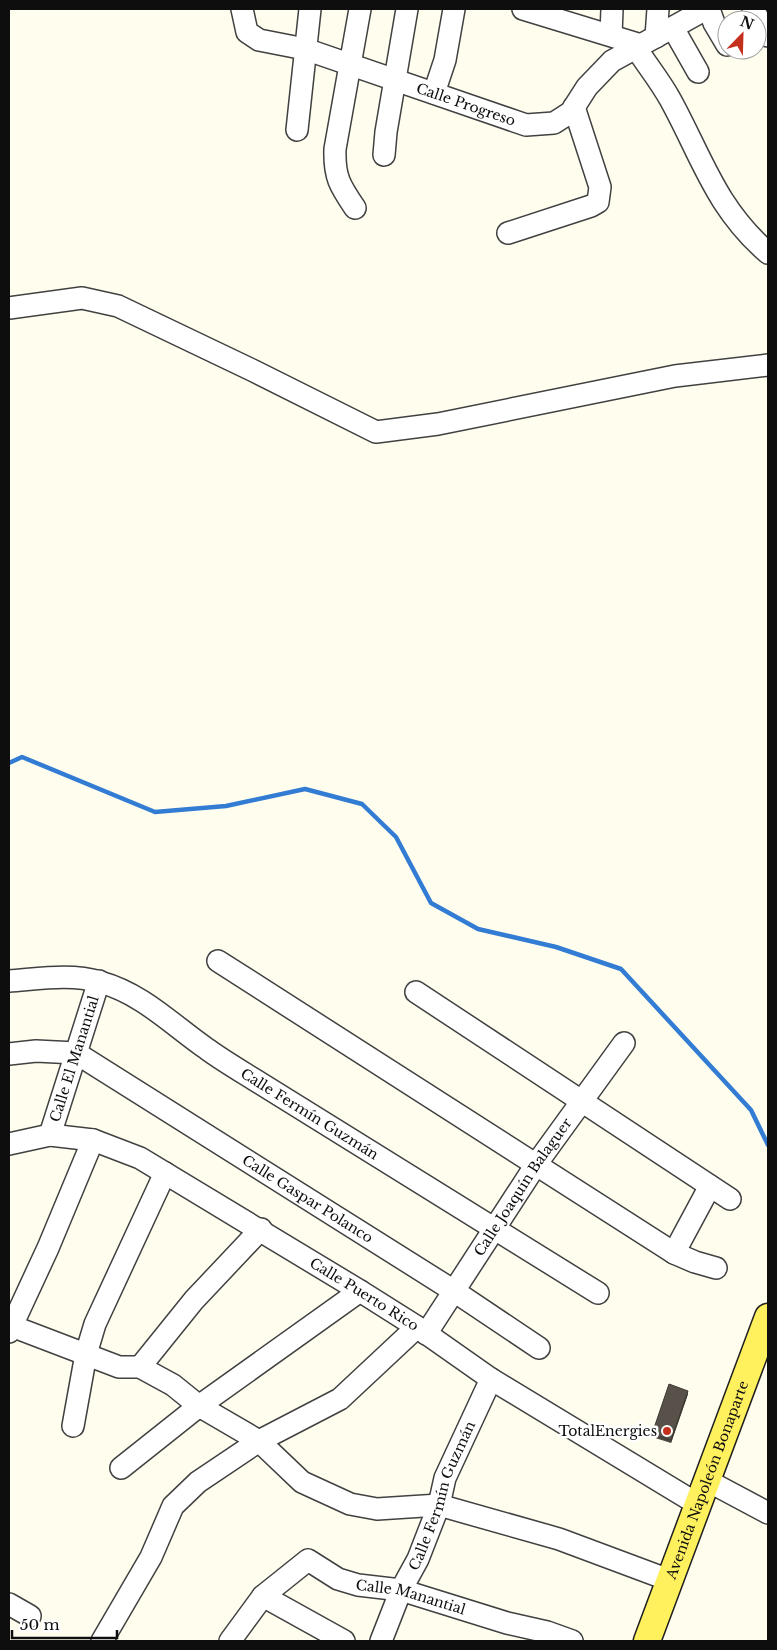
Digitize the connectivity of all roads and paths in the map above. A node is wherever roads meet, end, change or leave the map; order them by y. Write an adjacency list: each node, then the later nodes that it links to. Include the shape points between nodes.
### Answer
1 (242, 9): 15 (street, Calle Progreso, via 252,37)
2 (310, 9): 15 (street)
3 (360, 9): 16 (street)
4 (407, 9): 18 (street)
5 (454, 9): 19 (street, via 445,60)
6 (524, 9): 12 (street)
7 (612, 9): 12 (street)
8 (658, 9): 14 (street)
9 (707, 9): 11 (street); 14 (street, Calle Progreso)
10 (753, 9): 13 (street)
11 (717, 26)
12 (611, 35): 14 (street)
13 (768, 36)
14 (652, 39): 17 (street); 20 (street, Calle Progreso, via 612,61 587,87); 25 (street, via 669,97 708,178 725,207)
15 (305, 49): 16 (street, Calle Progreso); 21 (street)
16 (351, 65): 18 (street, Calle Progreso); 23 (street, via 334,149 334,169 338,184)
17 (698, 72)
18 (395, 80): 19 (street, Calle Progreso); 22 (street)
19 (434, 93): 20 (street, Calle Progreso, via 526,125 554,123)
20 (574, 107): 24 (street, via 600,186 598,202)
21 (297, 130)
22 (384, 155)
23 (355, 208)
24 (508, 233)
25 (768, 253)
26 (9, 308): 27 (street, via 82,298 118,306 376,432 438,424 676,376)
27 (768, 365)
28 (218, 961): 39 (street)
29 (9, 981): 30 (street, Calle Fermín Guzmán, via 62,977)
30 (99, 981): 33 (street, Calle El Manantial); 44 (street, Calle Fermín Guzmán, via 128,991 206,1048)
31 (416, 992): 35 (street)
32 (624, 1043): 35 (street, Calle Joaquín Balaguer)
33 (76, 1053): 34 (street, via 36,1051); 36 (street, Calle El Manantial); 48 (street, Calle Gaspar Polanco)
34 (9, 1054)
35 (582, 1102): 39 (street, Calle Joaquín Balaguer); 41 (street)
36 (50, 1136): 37 (street, Calle Puerto Rico); 38 (street, Calle Puerto Rico)
37 (93, 1140): 40 (street, Calle Puerto Rico, via 140,1158); 51 (street)
38 (9, 1144)
39 (536, 1163): 44 (street, Calle Joaquín Balaguer); 45 (street)
40 (165, 1173): 43 (street, Calle Puerto Rico); 54 (street, via 95,1324)
41 (710, 1186): 42 (street); 45 (street)
42 (730, 1199)
43 (261, 1229): 47 (street, Calle Puerto Rico); 55 (street, via 194,1300)
44 (494, 1229): 48 (street, Calle Joaquín Balaguer); 49 (street, Calle Fermín Guzmán)
45 (674, 1253): 46 (street)
46 (716, 1268)
47 (360, 1290): 52 (street, Calle Puerto Rico); 57 (street)
48 (454, 1292): 52 (street, Calle Joaquín Balaguer); 53 (street, Calle Gaspar Polanco)
49 (598, 1293)
50 (768, 1317): 61 (main road, Avenida Napoleón Bonaparte)
51 (10, 1328): 54 (street)
52 (422, 1330): 56 (street, Calle Puerto Rico); 59 (street, Calle Joaquín Balaguer, via 340,1399)
53 (539, 1348)
54 (86, 1354): 55 (street, via 120,1367); 58 (street)
55 (140, 1367): 57 (street)
56 (491, 1379): 62 (street, Calle Fermín Guzmán, via 445,1478); 63 (street, Calle Puerto Rico)
57 (199, 1406): 59 (street); 60 (street)
58 (73, 1426)
59 (259, 1441): 62 (street, via 302,1482 350,1504 377,1509); 70 (street, Calle Joaquín Balaguer, via 198,1482 173,1506 150,1557)
60 (121, 1468)
61 (708, 1481): 63 (main road, Avenida Napoleón Bonaparte); 64 (street)
62 (440, 1505): 65 (street, via 559,1539); 66 (street, Calle Fermín Guzmán, via 418,1560)
63 (699, 1505): 65 (main road, Avenida Napoleón Bonaparte)
64 (768, 1513)
65 (669, 1580): 75 (main road, Avenida Napoleón Bonaparte)
66 (401, 1590): 67 (street, Calle Manantial, via 338,1579 308,1560); 73 (street, Calle Fermín Guzmán); 74 (street, Calle Manantial)
67 (263, 1596): 71 (street); 72 (street)
68 (9, 1604): 69 (street)
69 (30, 1616)
70 (102, 1641)
71 (230, 1641)
72 (344, 1641)
73 (381, 1641)
74 (572, 1641)
75 (647, 1641)

